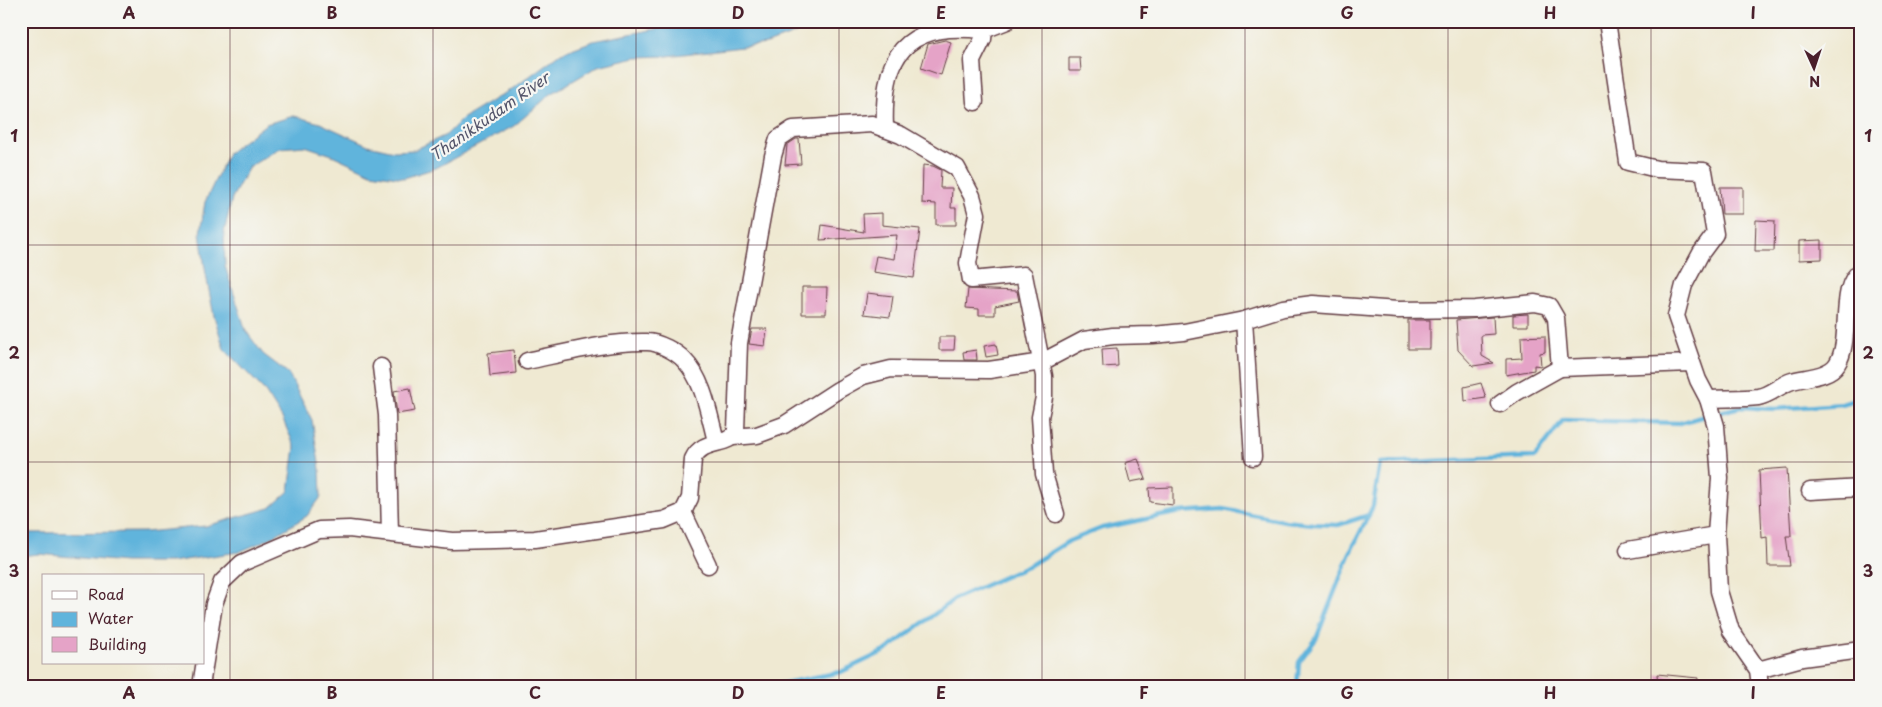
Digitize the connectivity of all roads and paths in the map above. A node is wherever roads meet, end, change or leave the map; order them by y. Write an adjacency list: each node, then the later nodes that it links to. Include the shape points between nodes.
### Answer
1 (1007, 21): 3 (street)
2 (1607, 21): 10 (street, via 1628,162 1657,169 1704,171 1715,234 1684,285 1676,316)
3 (984, 30): 4 (street, via 972,61); 5 (street, via 949,29 915,38 898,54 887,78)
4 (975, 102)
5 (885, 129): 9 (street, via 901,134 957,168 972,196 977,214 968,263 971,280 1024,275); 15 (street, via 872,124 792,129 778,139 743,313 736,431)
6 (1861, 272): 14 (street, via 1853,276 1849,287 1843,350 1837,365 1830,371 1790,381 1770,394)
7 (1244, 320): 9 (street, via 1184,332 1084,340); 12 (street, via 1283,308 1313,304 1398,310 1535,303 1549,306 1556,318); 17 (street)
8 (526, 361): 16 (street, via 602,346 649,342 685,360 705,401)
9 (1042, 362): 15 (street, via 989,370 891,369 863,376 784,425 757,435); 21 (street, via 1044,397 1040,446 1044,474)
10 (1692, 363): 12 (street); 14 (street)
11 (380, 367): 22 (street, via 387,416)
12 (1560, 368): 13 (street)
13 (1500, 404)
14 (1709, 404): 23 (street, via 1716,426 1720,478)
15 (733, 437): 16 (street)
16 (716, 441): 20 (street, via 702,447 693,458 690,498)
17 (1253, 457)
18 (1861, 488): 19 (street)
19 (1810, 491)
20 (682, 512): 22 (street, via 664,520 535,539 452,541); 25 (street)
21 (1056, 514)
22 (390, 533): 26 (street, via 319,530 242,563 222,582)
23 (1716, 535): 24 (street); 29 (street, via 1719,591 1728,623)
24 (1628, 550)
25 (708, 565)
26 (205, 646)
27 (1861, 650): 29 (street, via 1802,658)
28 (201, 664): 30 (street)
29 (1759, 678)
30 (197, 684)

